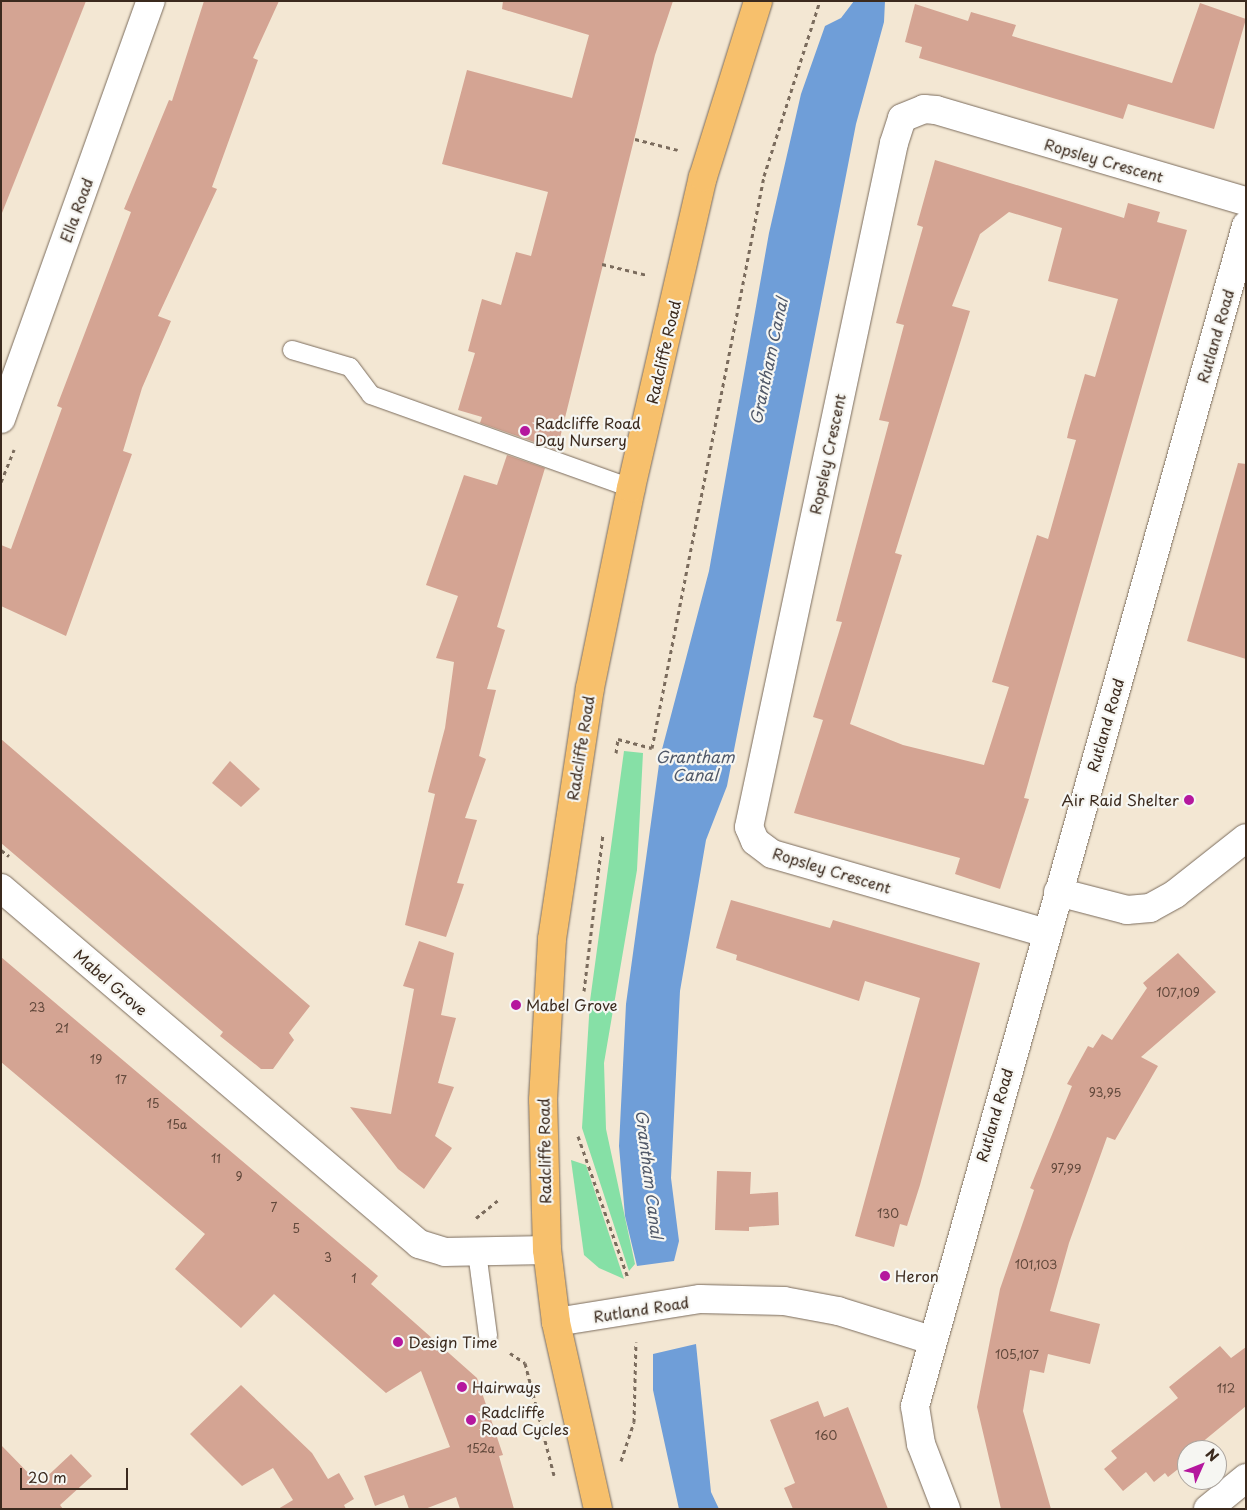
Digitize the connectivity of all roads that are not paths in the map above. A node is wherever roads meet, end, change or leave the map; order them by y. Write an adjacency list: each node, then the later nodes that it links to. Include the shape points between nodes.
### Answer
1 (151, 1): 6 (street, Ella Road)
2 (758, 1): 7 (highway, Radcliffe Road, via 703,177)
3 (1246, 201): 11 (street, Ropsley Crescent, via 936,110 924,109 902,118 894,143 749,827 755,841 772,854)
4 (1246, 226): 10 (street, Rutland Road)
5 (292, 350): 7 (lane, via 350,367 371,395)
6 (1, 419)
7 (631, 488): 12 (highway, Radcliffe Road, via 590,688 552,939 543,1100)
8 (1246, 838): 10 (street, via 1175,894 1150,908 1127,910)
9 (1, 888): 13 (street, Mabel Grove, via 398,1228 431,1248)
10 (1058, 892): 11 (street, Rutland Road)
11 (1046, 932): 16 (street, Rutland Road)
12 (547, 1250): 13 (street, Mabel Grove); 14 (highway, Radcliffe Road)
13 (478, 1252): 15 (lane)
14 (556, 1322): 16 (street, Rutland Road, via 700,1299 784,1301 838,1310); 18 (highway, Radcliffe Road)
15 (488, 1336)
16 (931, 1340): 19 (street, Rutland Road, via 915,1406 921,1444)
17 (1246, 1478): 20 (street)
18 (598, 1509)
19 (946, 1509)
20 (1208, 1509)

